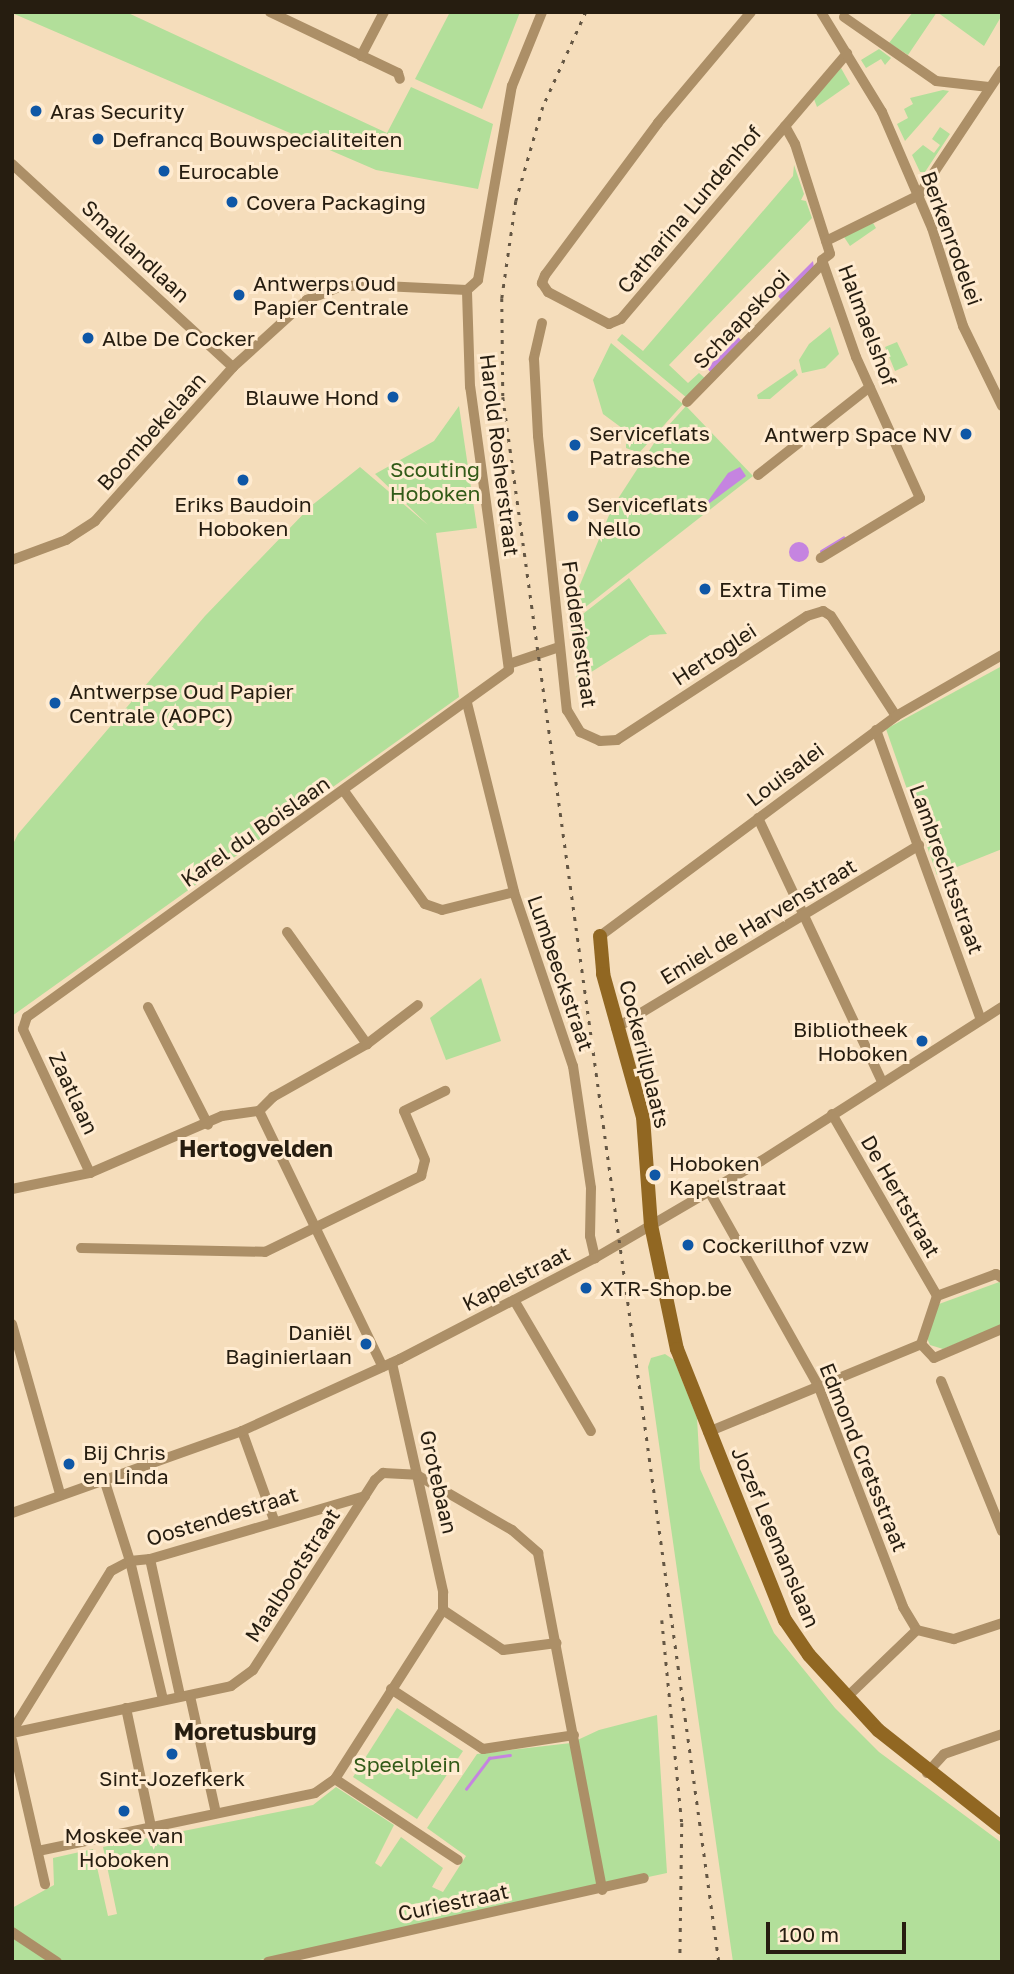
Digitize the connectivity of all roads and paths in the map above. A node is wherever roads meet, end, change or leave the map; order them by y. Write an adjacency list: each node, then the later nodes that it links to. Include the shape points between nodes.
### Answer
1 (384, 12): 9 (street)
2 (542, 12): 18 (street, Harold Rosherstraat, via 512,86 478,280)
3 (751, 12): 13 (street, Catharina Lundenhof, via 658,123 542,283 548,292 604,322 618,322)
4 (821, 12): 7 (street, Berkenrodelei)
5 (272, 13): 9 (street)
6 (846, 15): 7 (street); 12 (street, via 936,81)
7 (832, 29): 8 (street, Berkenrodelei)
8 (847, 53): 13 (street, Catharina Lundenhof); 15 (street, Berkenrodelei, via 882,112)
9 (361, 56): 11 (street, via 398,73)
10 (1002, 70): 12 (street)
11 (400, 79)
12 (989, 88): 15 (street)
13 (785, 126): 16 (street, Halmaelshof)
14 (12, 164): 20 (street, Smallandlaan)
15 (919, 195): 16 (street); 23 (street, Berkenrodelei, via 963,326)
16 (826, 241): 17 (street, Halmaelshof, via 830,254)
17 (823, 263): 21 (street, Halmaelshof); 22 (street, Schaapskooi)
18 (467, 290): 20 (street, Boombekelaan, via 362,285 325,291 292,311); 29 (street, Harold Rosherstraat, via 470,387)
19 (542, 323): 27 (street, Fodderiestraat, via 534,359 536,399)
20 (233, 367): 26 (street, Boombekelaan, via 95,521 47,549)
21 (870, 387): 24 (street); 25 (street, Halmaelshof, via 920,498)
22 (687, 402)
23 (1002, 406)
24 (758, 475)
25 (821, 558)
26 (12, 560)
27 (559, 647): 29 (street); 33 (street, Fodderiestraat, via 567,710)
28 (1002, 655): 31 (street, Louisalei)
29 (509, 664): 30 (street, Karel du Boislaan, via 505,675)
30 (467, 703): 34 (street, Karel du Boislaan); 37 (street, Lumbeeckstraat)
31 (896, 716): 32 (street, Louisalei); 33 (street, Hertoglei, via 831,616 819,611 617,740)
32 (876, 730): 35 (street, Louisalei); 36 (street, Lambrechtsstraat)
33 (585, 737)
34 (344, 791): 37 (street, via 425,904 442,910); 46 (street, Karel du Boislaan, via 40,1006 27,1017)
35 (758, 818): 38 (street); 40 (street, Louisalei)
36 (919, 845): 38 (street, Emiel de Harvenstraat); 44 (street, Lambrechtsstraat)
37 (514, 891): 59 (street, Lumbeeckstraat, via 573,1066 591,1188 590,1236)
38 (802, 916): 45 (street, Emiel de Harvenstraat); 48 (street)
39 (287, 932): 47 (street)
40 (600, 936): 45 (street, Cockerillplaats)
41 (418, 1005): 47 (street)
42 (148, 1007): 52 (street)
43 (1002, 1007): 44 (street, Kapelstraat)
44 (981, 1020): 48 (street, Kapelstraat)
45 (616, 1028): 56 (street, Cockerillplaats, via 643,1117)
46 (23, 1030): 53 (street, Zaatlaan)
47 (367, 1044): 50 (street, via 273,1097)
48 (882, 1081): 51 (street, Kapelstraat)
49 (445, 1091): 57 (street, via 404,1111 425,1160 421,1176)
50 (259, 1111): 52 (street, via 239,1110); 57 (street)
51 (832, 1114): 55 (street, Kapelstraat); 61 (street, De Hertstraat)
52 (208, 1125): 53 (street)
53 (90, 1172): 54 (street)
54 (12, 1189)
55 (709, 1191): 56 (street, Kapelstraat); 68 (street, Edmond Cretsstraat)
56 (652, 1225): 59 (street, Kapelstraat); 71 (street, Jozef Leemanslaan, via 677,1349)
57 (316, 1227): 58 (street, via 265,1252 248,1254); 66 (street)
58 (81, 1248)
59 (595, 1258): 62 (street, Kapelstraat)
60 (1002, 1278): 61 (street, via 996,1274)
61 (937, 1296): 65 (street)
62 (514, 1300): 66 (street, Kapelstraat); 70 (street)
63 (12, 1324): 74 (street)
64 (1002, 1329): 65 (street, via 934,1358)
65 (921, 1343): 68 (street)
66 (388, 1365): 69 (street, Kapelstraat); 72 (street, Grotebaan)
67 (941, 1381): 78 (street)
68 (818, 1385): 71 (street); 83 (street, Edmond Cretsstraat, via 898,1595)
69 (242, 1431): 73 (street, Kapelstraat); 77 (street)
70 (591, 1431)
71 (708, 1432): 87 (street, Jozef Leemanslaan, via 785,1620)
72 (417, 1475): 75 (street, Maalbootstraat, via 383,1473); 81 (street, Grotebaan); 84 (street, via 512,1531 538,1553)
73 (104, 1479): 74 (street, Kapelstraat); 80 (street)
74 (60, 1494): 76 (street, Kapelstraat)
75 (365, 1496): 77 (street, Oostendestraat); 86 (street, Maalbootstraat, via 253,1670 231,1686)
76 (12, 1513)
77 (274, 1520): 79 (street, Oostendestraat)
78 (1002, 1531)
79 (150, 1559): 80 (street, Oostendestraat); 86 (street)
80 (130, 1561): 88 (street); 90 (street, via 111,1571)
81 (443, 1610): 84 (street, via 503,1650); 85 (street)
82 (1002, 1623): 83 (street, via 954,1639)
83 (917, 1630): 87 (street)
84 (557, 1643): 92 (street)
85 (391, 1689): 92 (street, via 483,1749); 95 (street)
86 (185, 1696): 88 (street, Maalbootstraat); 96 (street)
87 (846, 1698): 94 (street, Jozef Leemanslaan)
88 (163, 1699): 89 (street, Maalbootstraat)
89 (126, 1708): 90 (street, Maalbootstraat); 97 (street)
90 (12, 1732)
91 (1002, 1734): 94 (street, via 944,1754)
92 (573, 1735): 103 (street)
93 (12, 1740): 99 (street)
94 (927, 1773): 98 (street, Jozef Leemanslaan)
95 (335, 1780): 96 (street, via 315,1793); 100 (street)
96 (216, 1813): 97 (street)
97 (151, 1827): 99 (street)
98 (1002, 1828)
99 (38, 1851): 102 (street)
100 (458, 1860)
101 (644, 1878): 103 (street, Curiestraat)
102 (45, 1884)
103 (601, 1890): 106 (street, Curiestraat)
104 (12, 1932): 105 (street)
105 (57, 1962)
106 (268, 1962)

